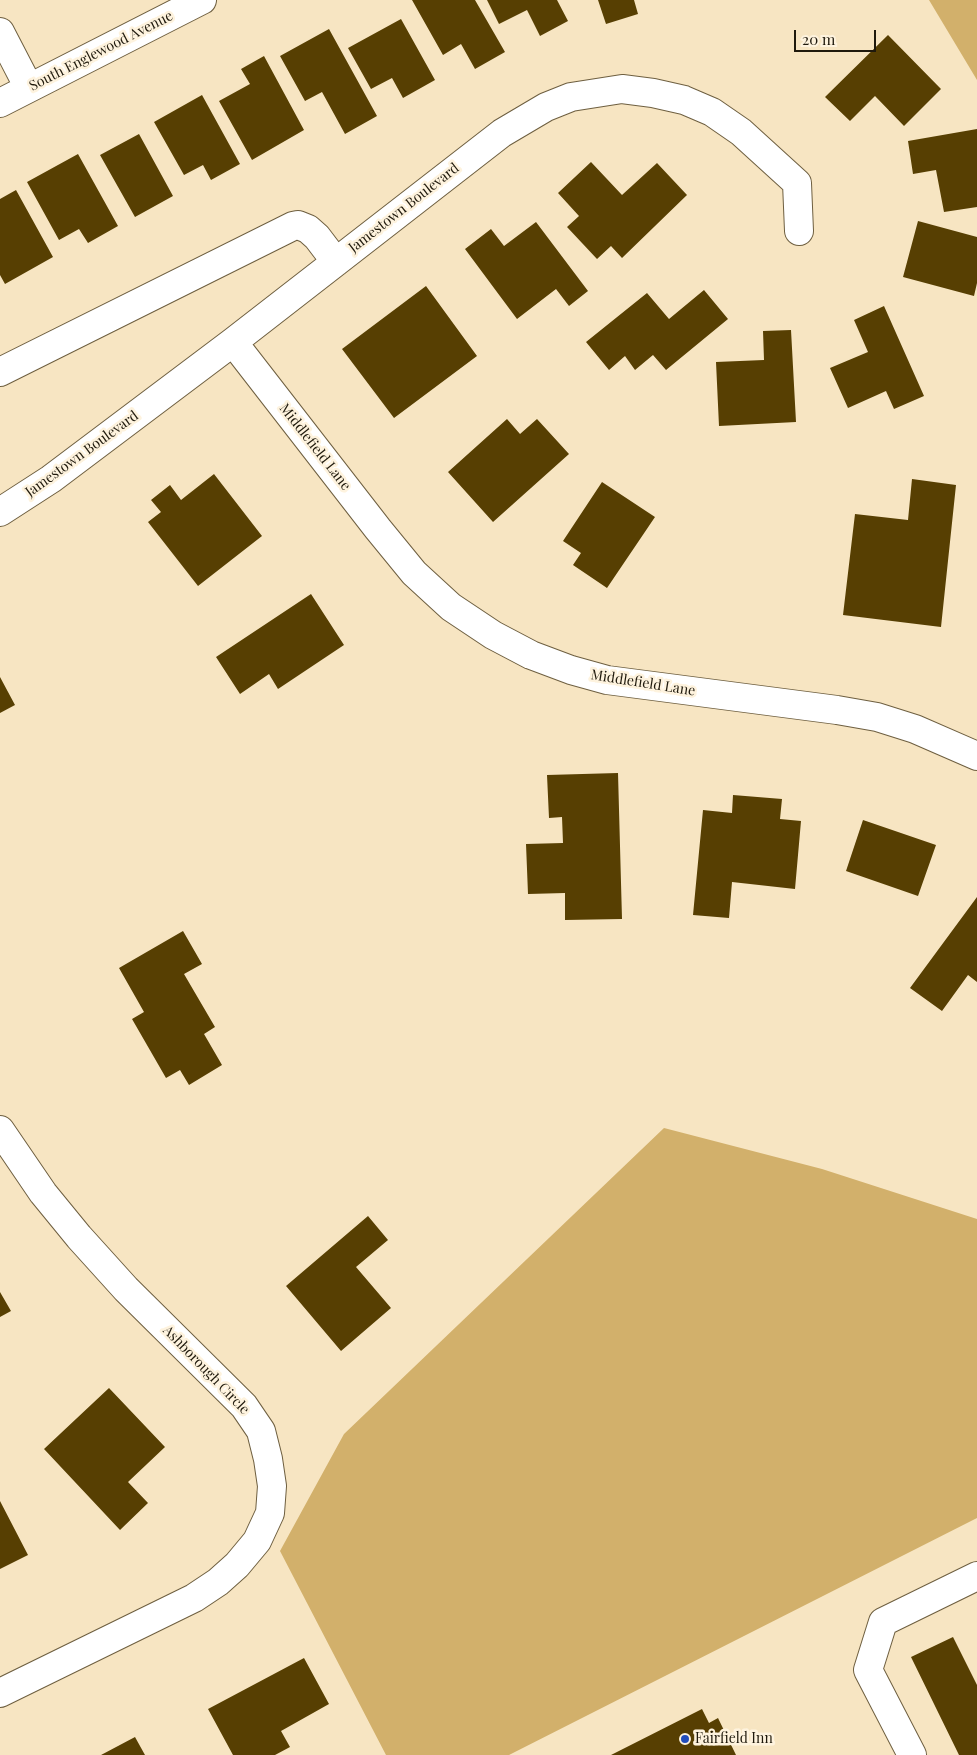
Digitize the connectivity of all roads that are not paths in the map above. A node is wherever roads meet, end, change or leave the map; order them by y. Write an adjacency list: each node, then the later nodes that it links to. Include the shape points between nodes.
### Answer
1 (202, 0): 3 (street, South Englewood Avenue)
2 (0, 32): 3 (street)
3 (29, 88): 4 (street, South Englewood Avenue)
4 (0, 103)
5 (799, 231): 6 (street, Jamestown Boulevard, via 797,182 741,132 712,112 684,100 622,89 571,97 524,118)
6 (336, 262): 7 (street, Jamestown Boulevard); 8 (street, via 317,236 308,229 293,226)
7 (233, 342): 9 (street, Jamestown Boulevard, via 51,479); 10 (street, Middlefield Lane, via 414,573 451,607 493,635 531,655 607,680 877,717 915,729)
8 (0, 372)
9 (0, 512)
10 (977, 756)
11 (0, 1130): 13 (street, Ashborough Circle, via 43,1193 79,1237 126,1289 244,1406 260,1431 272,1486 270,1513 257,1541 218,1582 194,1598)
12 (977, 1576): 14 (street, via 883,1622 868,1670)
13 (0, 1693)
14 (912, 1755)

